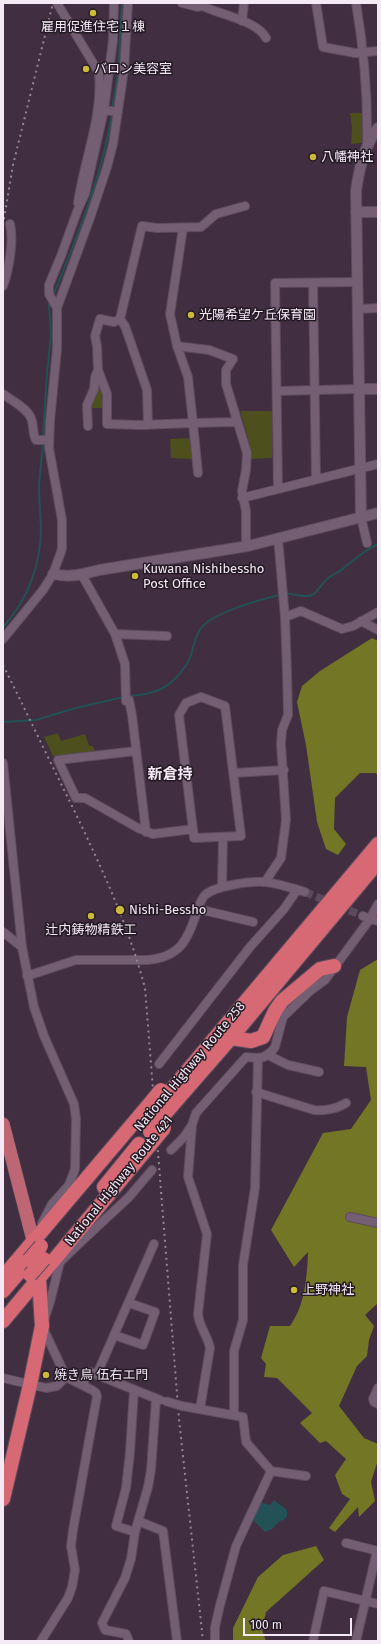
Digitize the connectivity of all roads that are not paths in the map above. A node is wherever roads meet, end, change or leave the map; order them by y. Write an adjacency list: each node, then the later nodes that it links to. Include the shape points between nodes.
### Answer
1 (57, 3): 18 (street, via 99,73 97,116)
2 (114, 3): 13 (street, via 113,40)
3 (128, 3): 14 (street, via 124,70)
4 (182, 3): 8 (street, via 198,7)
5 (244, 3): 9 (street)
6 (316, 3): 12 (street, via 323,47)
7 (356, 3): 12 (street)
8 (203, 5): 9 (street)
9 (242, 21): 10 (street, via 259,28)
10 (266, 38)
11 (378, 51): 12 (street)
12 (363, 54): 16 (street, via 367,100)
13 (105, 110): 14 (street); 18 (street, via 85,194)
14 (117, 111): 26 (street, via 107,168)
15 (378, 128): 16 (street)
16 (367, 147): 19 (street, via 357,182)
17 (244, 206): 22 (street, via 216,214 201,227)
18 (78, 209): 26 (street, via 49,285 49,294)
19 (356, 212): 20 (street); 23 (street)
20 (378, 212)
21 (10, 224): 25 (street, via 12,238 8,273)
22 (182, 228): 29 (street, via 142,226); 30 (street, via 170,314)
23 (358, 282): 24 (street); 27 (street)
24 (313, 283): 34 (street); 35 (street, via 275,283)
25 (3, 286)
26 (55, 306): 41 (street, via 56,365)
27 (358, 308): 28 (street); 32 (street)
28 (378, 308)
29 (120, 319): 31 (street, via 114,322 100,319 95,336); 39 (street, via 125,326 147,390)
30 (177, 346): 37 (street, via 209,350 232,359 226,370 226,384); 38 (street, via 188,377)
31 (98, 370): 39 (street, via 107,394 107,424); 40 (street, via 87,405)
32 (359, 389): 33 (street); 34 (street); 43 (street)
33 (378, 389)
34 (315, 390): 35 (street); 45 (street)
35 (277, 391): 46 (street)
36 (3, 394): 41 (street, via 28,412 36,440)
37 (238, 422): 38 (street); 47 (street, via 246,453)
38 (193, 423): 39 (street); 44 (street)
39 (148, 425)
40 (88, 426)
41 (49, 440): 53 (street, via 63,534 62,549)
42 (378, 464): 43 (street)
43 (360, 468): 45 (street); 49 (street)
44 (198, 473)
45 (316, 479): 46 (street)
46 (278, 489): 47 (street)
47 (242, 498): 52 (street, via 246,511)
48 (378, 513): 49 (street)
49 (361, 517): 50 (street); 51 (street)
50 (278, 538): 52 (street); 56 (street)
51 (368, 544)
52 (248, 546): 54 (street)
53 (53, 574): 54 (street); 61 (street)
54 (82, 575): 59 (street)
55 (378, 612): 57 (street)
56 (285, 617): 57 (street, via 301,611 342,629); 64 (street, via 288,715 282,730)
57 (361, 621): 58 (street)
58 (378, 630)
59 (115, 634): 60 (street); 62 (street, via 125,664 126,698)
60 (167, 636)
61 (3, 639)
62 (136, 751): 67 (street); 67 (street, via 58,760 76,798 85,798)
63 (3, 763): 79 (street)
64 (284, 770): 65 (street); 71 (street, via 286,820 281,858)
65 (233, 773): 66 (street, via 225,706 200,697 186,703 179,715); 68 (street, via 241,836)
66 (193, 829): 67 (street, via 153,834); 68 (street, via 194,838)
67 (146, 832)
68 (223, 837): 72 (street)
69 (378, 844): 87 (highway, National Highway Route 258)
70 (378, 862): 82 (highway, National Highway Route 258)
71 (264, 882): 72 (street); 85 (street, via 301,891 250,947)
72 (222, 887): 74 (street, via 205,895)
73 (378, 904): 75 (street)
74 (198, 909): 77 (street); 81 (street, via 183,944 178,950 163,957 147,960 76,960)
75 (366, 917): 76 (street); 80 (street)
76 (378, 921)
77 (253, 922)
78 (3, 932): 79 (street)
79 (22, 947): 81 (street)
80 (334, 966): 82 (highway, via 320,969 282,1002 262,1037 251,1041); 83 (street, via 325,980 284,1017 275,1047)
81 (27, 976): 98 (street, via 34,1007 74,1104 76,1119 75,1169 69,1186 52,1204)
82 (231, 1038): 87 (highway, National Highway Route 258)
83 (268, 1055): 84 (street); 86 (street, via 288,1065)
84 (258, 1058): 88 (street); 91 (street, via 246,1057 196,1114)
85 (159, 1064)
86 (319, 1072)
87 (192, 1074): 92 (highway, National Highway Route 258, bridge, via 164,1122); 98 (highway, National Highway Route 258, via 162,1096)
88 (256, 1092): 89 (street, via 320,1111); 117 (street, via 254,1188 244,1265 243,1320 234,1351)
89 (346, 1103)
90 (3, 1124): 98 (main road)
91 (192, 1125): 93 (street); 116 (street, via 188,1176 208,1234 198,1314 210,1348)
92 (150, 1138): 98 (highway, National Highway Route 258); 100 (highway, National Highway Route 421)
93 (171, 1150)
94 (152, 1170): 105 (street, via 129,1197 60,1262)
95 (350, 1218): 96 (street)
96 (378, 1223)
97 (154, 1244): 102 (street)
98 (39, 1248): 99 (highway); 100 (highway, National Highway Route 258, bridge); 100 (highway); 101 (highway, National Highway Route 258, bridge)
99 (3, 1277)
100 (35, 1277): 103 (highway, National Highway Route 258); 104 (highway); 105 (highway)
101 (3, 1291)
102 (129, 1303): 106 (street); 106 (street, via 155,1312 143,1345)
103 (3, 1307)
104 (3, 1321)
105 (42, 1326): 108 (street); 110 (highway)
106 (114, 1335): 107 (street)
107 (97, 1374): 111 (street, via 90,1372); 113 (street)
108 (66, 1377): 110 (street, via 53,1388); 111 (street)
109 (3, 1378): 110 (street)
110 (30, 1385): 120 (highway)
111 (82, 1385): 127 (street, via 97,1396 71,1546 74,1580 68,1598)
112 (378, 1388): 115 (street, via 373,1399)
113 (134, 1390): 114 (street); 122 (street, via 126,1488 116,1526)
114 (156, 1399): 116 (street, bridge); 121 (street, via 151,1470)
115 (378, 1404)
116 (200, 1409): 117 (street)
117 (234, 1414): 118 (street, via 243,1416 246,1442)
118 (271, 1471): 119 (street); 130 (street, via 236,1546 215,1627)
119 (306, 1476)
120 (3, 1499)
121 (138, 1521): 122 (street); 129 (street, via 163,1531)
122 (135, 1532): 128 (street, via 126,1578 102,1623 105,1630 126,1634)
123 (346, 1543): 124 (street)
124 (378, 1551): 125 (street)
125 (366, 1601): 126 (street); 131 (street, via 324,1591); 132 (street)
126 (378, 1604)
127 (41, 1641)
128 (129, 1641)
129 (177, 1641)
130 (215, 1641)
131 (313, 1641)
132 (356, 1641)

